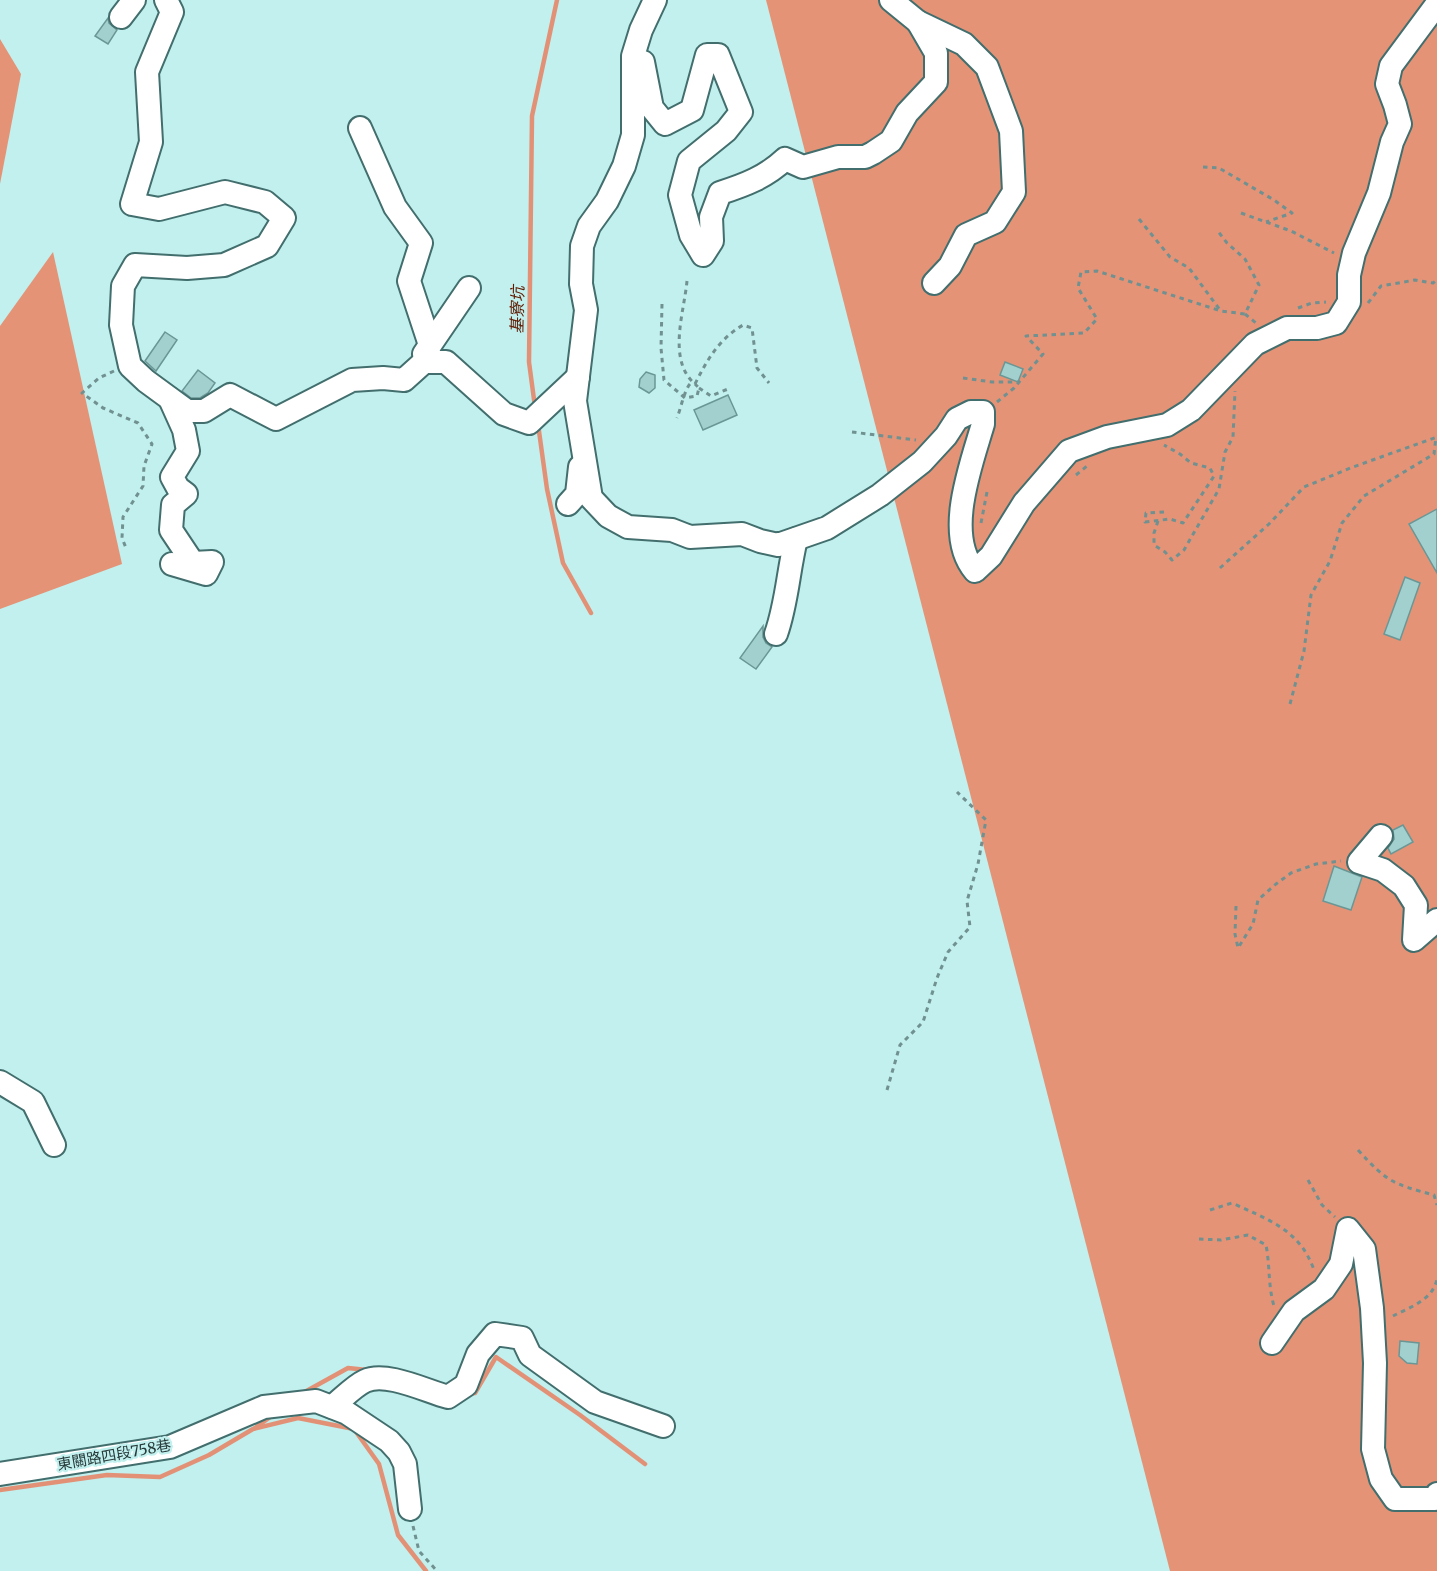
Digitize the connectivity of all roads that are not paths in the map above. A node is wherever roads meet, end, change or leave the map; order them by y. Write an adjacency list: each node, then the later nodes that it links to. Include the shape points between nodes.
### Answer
1 (165, 0): 13 (street, via 172,12 147,72 151,142 132,204 159,209 225,192 265,202 284,218 267,246 224,264 187,268 135,265 123,286 121,325 130,366)
2 (655, 0): 6 (street)
3 (891, 0): 5 (street)
4 (1437, 4): 16 (street, via 1391,66 1387,84 1400,124 1352,262 1349,302 1335,323 1317,328 1287,328 1255,344 1191,410 1167,425 1107,437 1069,451 1024,503 991,556 975,571 966,561 960,506 983,412 971,412 957,419 922,462 880,495 827,528)
5 (918, 22): 6 (street, via 936,53 936,82 907,113 891,141 865,157 838,157 802,167 785,159 773,171 720,193 711,217 712,241 703,255 691,235 680,195 689,161 726,131 741,112 718,54 707,54 692,110 665,124 652,108); 8 (street, via 964,44 987,67 1011,131 1014,192 995,222 966,235 950,266)
6 (638, 40): 12 (street, via 633,56 633,135 624,166 589,226 582,246 581,284 586,310)
7 (360, 128): 10 (street, via 394,207 421,243 409,281)
8 (934, 283)
9 (468, 288): 10 (street)
10 (430, 345): 11 (street)
11 (411, 374): 12 (street, via 424,362 446,362 504,414 529,423); 13 (street, via 404,380 352,380 276,419 230,395 204,411 187,411)
12 (578, 377): 14 (street, via 575,401)
13 (170, 399): 17 (street, via 184,430 188,451 172,477 186,494 173,505 171,531 193,563 212,562 206,574)
14 (584, 454): 15 (street, via 577,494); 16 (street, via 591,498 608,516 628,527 672,530 690,537 742,534 778,545)
15 (568, 504)
16 (796, 540): 18 (street)
17 (172, 564)
18 (776, 634)
19 (1382, 836): 20 (street, via 1359,862 1383,870 1404,886 1416,905 1414,940)
20 (1437, 920)
21 (0, 1082): 22 (street, via 33,1102)
22 (54, 1145)
23 (1272, 1343): 27 (street, via 1294,1311 1324,1289 1341,1264 1348,1229 1364,1249 1372,1308 1373,1449 1381,1479 1395,1499 1435,1499)
24 (332, 1407): 25 (street, via 366,1380 394,1378 448,1397 466,1385 477,1354 495,1334 522,1338 530,1355 595,1402); 26 (street, 東關路四段758巷, via 316,1401 264,1407 170,1447); 28 (street, 東關路四段758巷, via 389,1441 399,1452 405,1464)
25 (663, 1426)
26 (0, 1474)
27 (1437, 1494)
28 (410, 1509)

